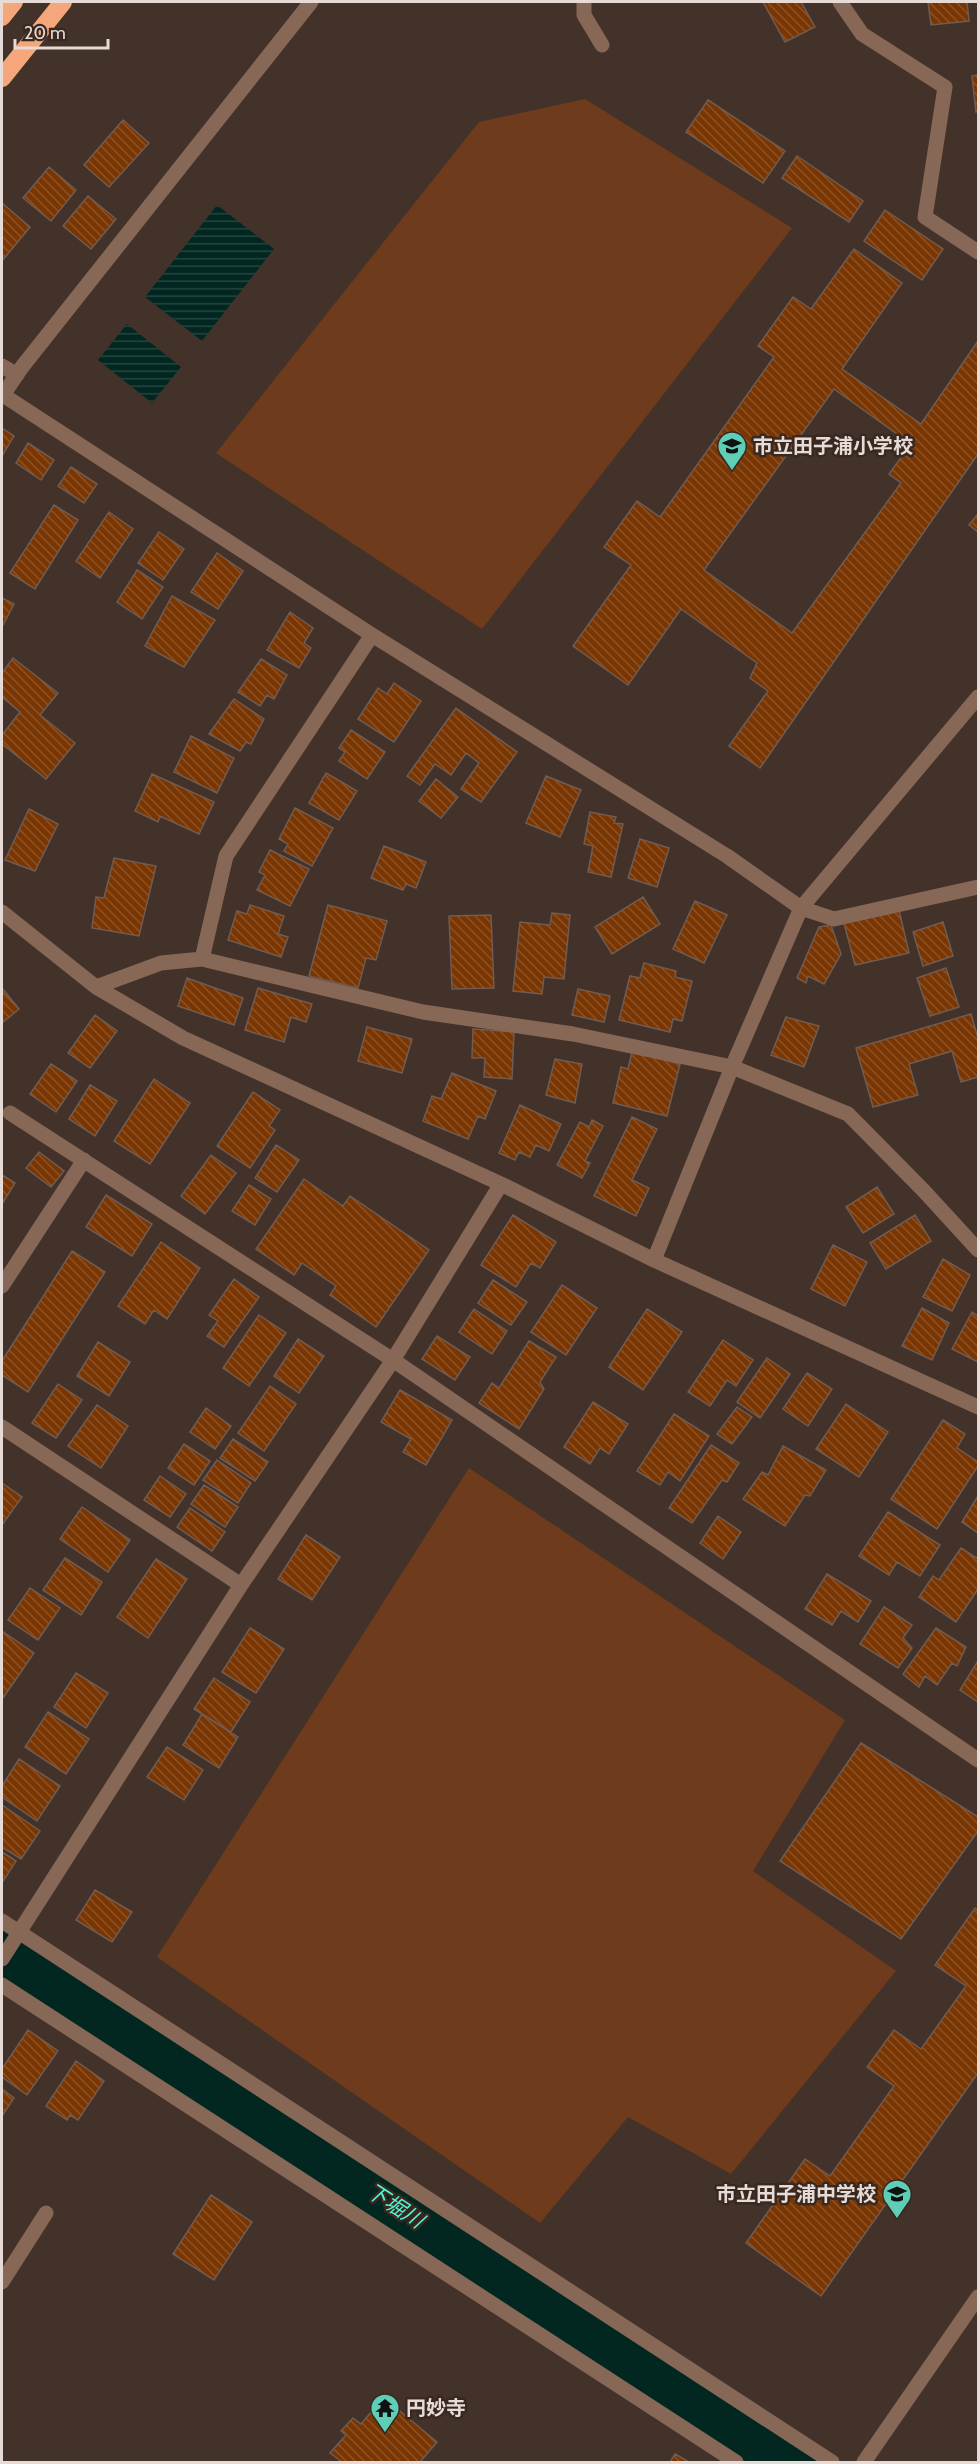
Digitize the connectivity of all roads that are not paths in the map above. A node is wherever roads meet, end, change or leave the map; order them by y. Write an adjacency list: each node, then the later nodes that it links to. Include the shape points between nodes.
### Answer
1 (14, 2): 6 (highway)
2 (63, 2): 8 (highway)
3 (311, 2): 11 (street)
4 (584, 2): 7 (street, via 584,15)
5 (840, 2): 9 (street, via 862,34 945,87 925,217)
6 (2, 16)
7 (602, 45)
8 (2, 78)
9 (978, 252)
10 (2, 366): 11 (street)
11 (17, 375): 12 (street, via 3,395)
12 (372, 634): 15 (street, via 727,856); 17 (street, via 226,856)
13 (978, 697): 15 (street)
14 (978, 887): 15 (street, via 834,919)
15 (801, 908): 19 (street)
16 (2, 912): 18 (street)
17 (202, 959): 18 (street, via 161,963); 19 (street, via 423,1012 573,1034)
18 (96, 987): 22 (street, via 183,1038)
19 (732, 1066): 23 (street, via 848,1114); 24 (street)
20 (10, 1113): 21 (street)
21 (84, 1160): 25 (street); 26 (street)
22 (501, 1184): 24 (street); 26 (street)
23 (978, 1250)
24 (654, 1260): 27 (street)
25 (2, 1286)
26 (393, 1360): 29 (street); 30 (street)
27 (978, 1407)
28 (2, 1427): 29 (street)
29 (241, 1586): 32 (street)
30 (978, 1760)
31 (2, 1921): 32 (street)
32 (18, 1934): 33 (street); 39 (street)
33 (2, 1959)
34 (2, 1985): 38 (street)
35 (46, 2213): 36 (street)
36 (2, 2282)
37 (978, 2297): 40 (street)
38 (736, 2463)
39 (832, 2463)
40 (864, 2463)

